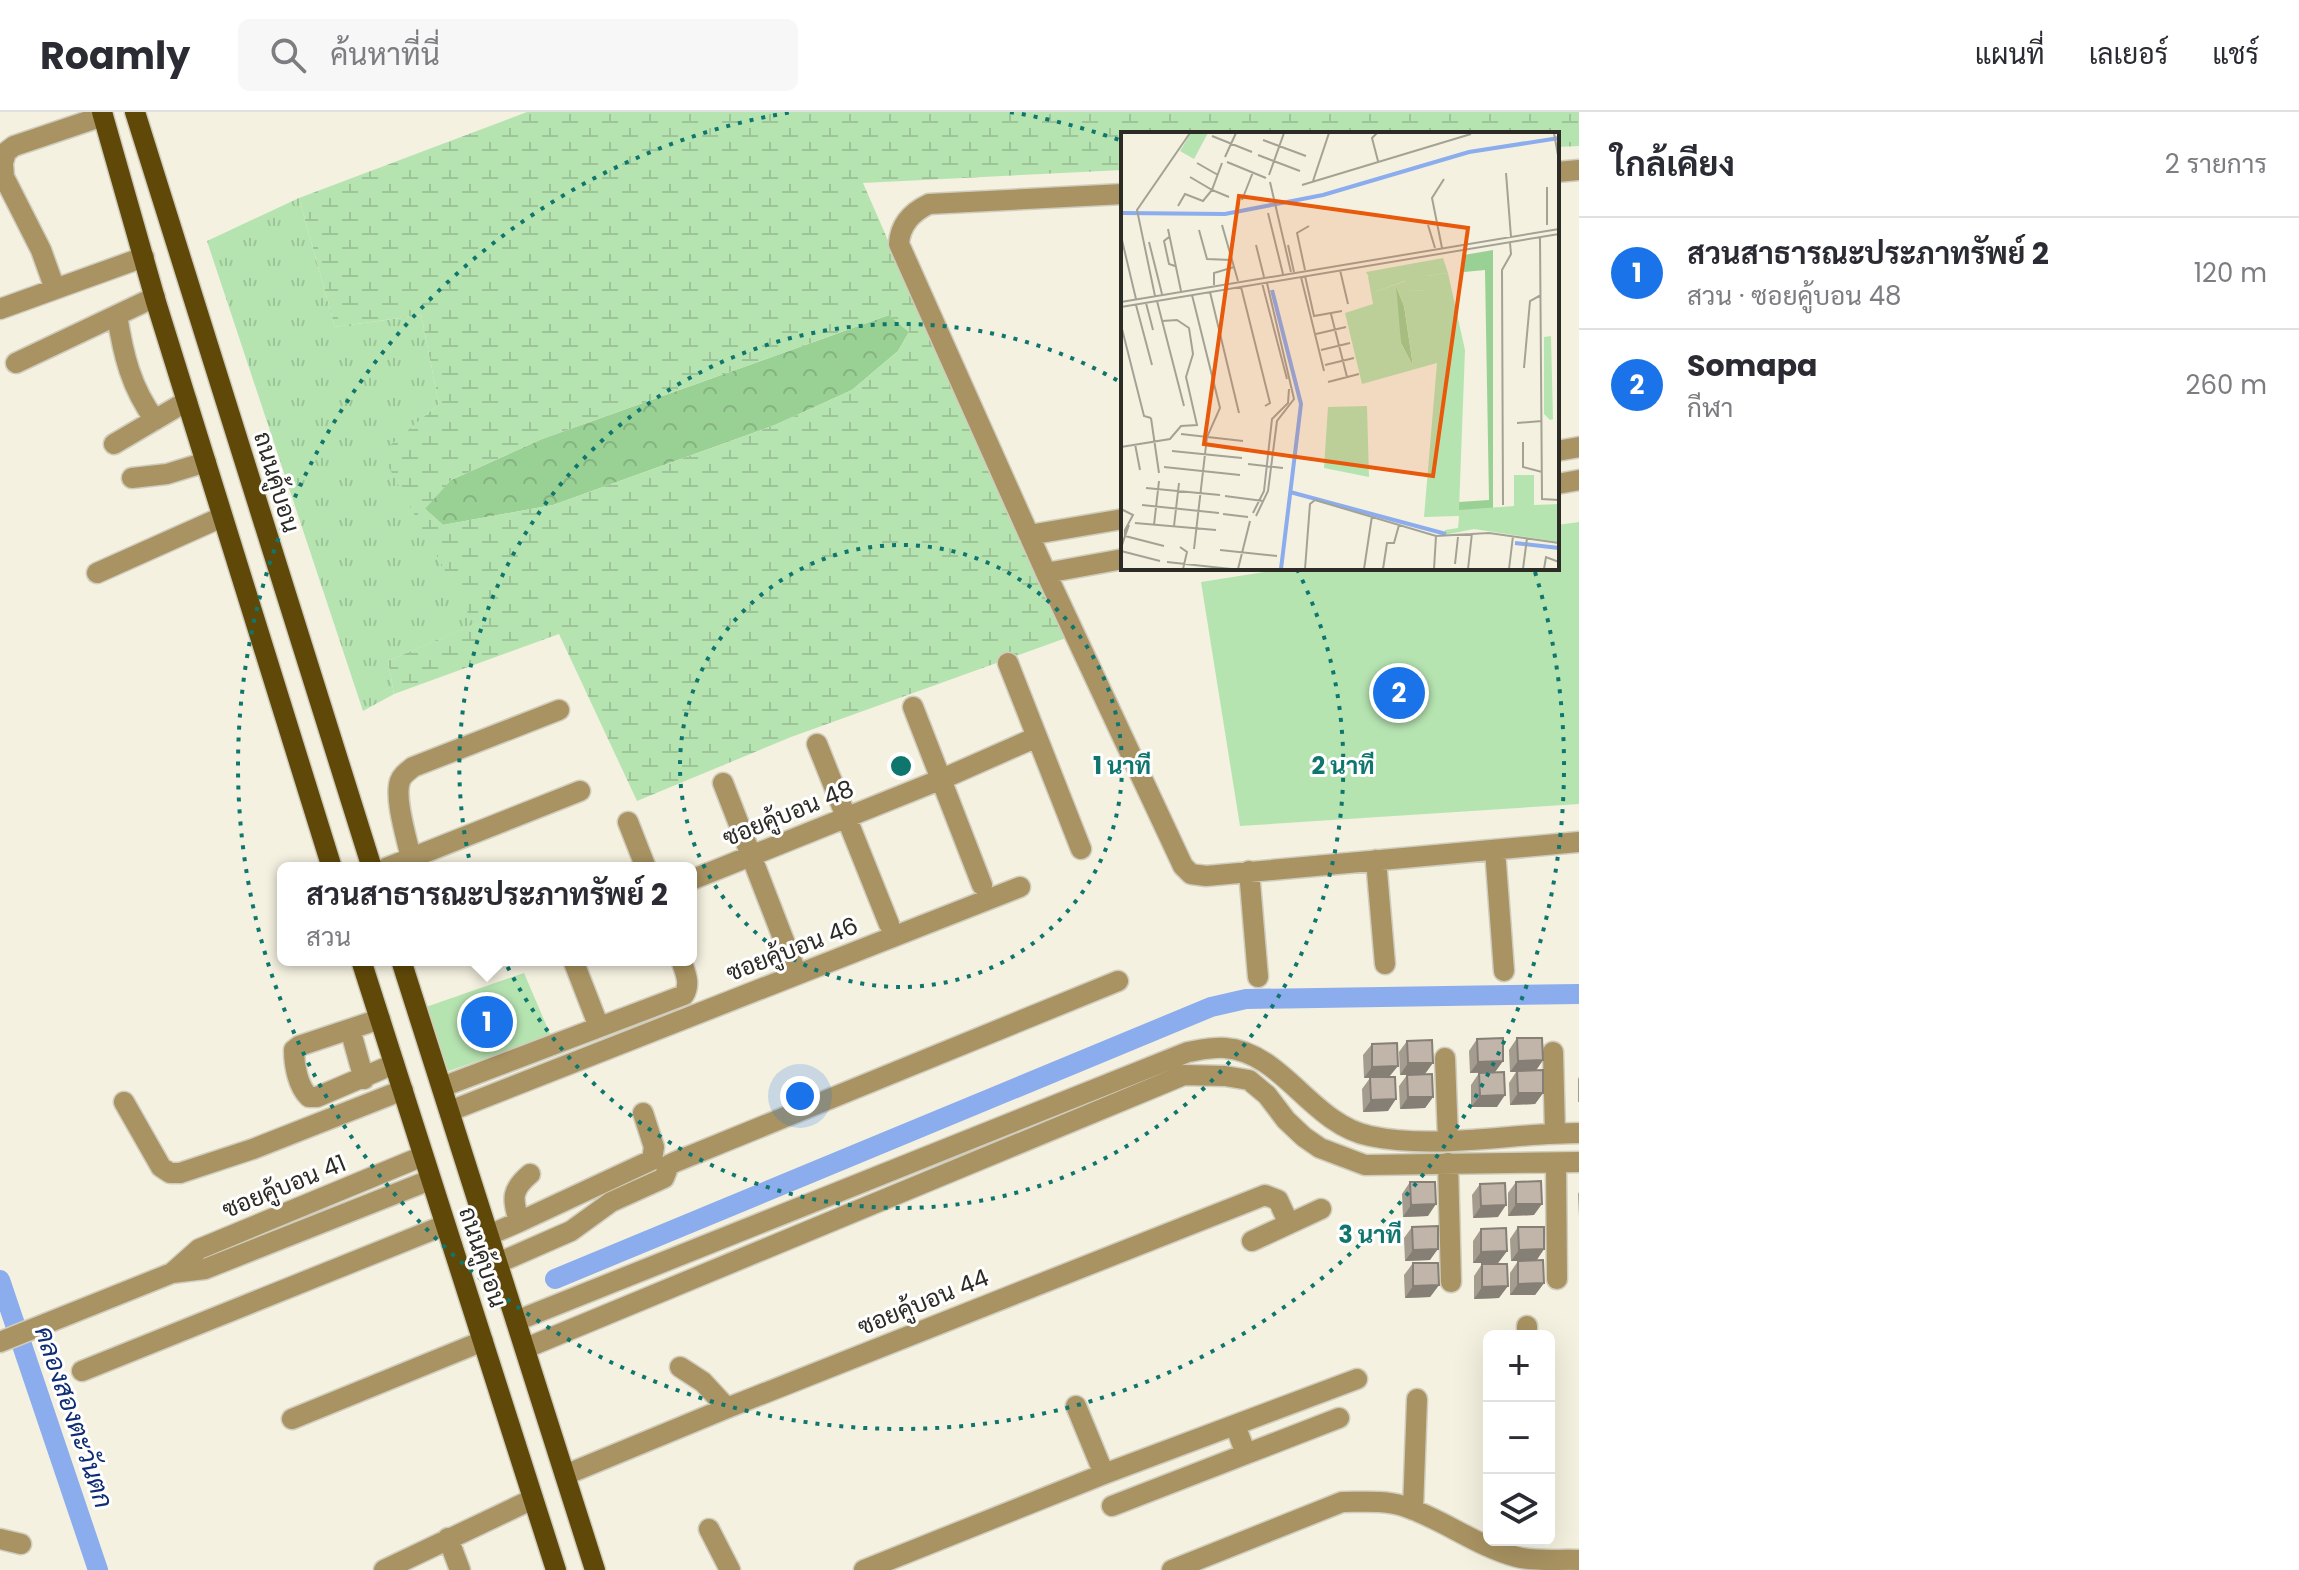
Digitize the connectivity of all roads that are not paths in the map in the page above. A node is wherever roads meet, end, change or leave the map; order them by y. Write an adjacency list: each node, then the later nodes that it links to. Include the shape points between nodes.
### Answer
1 (136, 116): 2 (main road); 44 (main road, ถนนคู้บอน)
2 (104, 119): 6 (main road); 7 (street, via 6,152 4,177)
3 (1579, 170): 4 (street)
4 (1559, 172)
5 (1121, 194): 23 (street, via 929,204 908,218 899,237)
6 (144, 257): 7 (street); 8 (main road)
7 (55, 289): 9 (street)
8 (155, 297): 10 (street); 12 (main road)
9 (0, 309)
10 (117, 315): 11 (street); 13 (street, via 130,375)
11 (16, 363)
12 (187, 401): 13 (street); 17 (main road)
13 (155, 420): 14 (street)
14 (114, 444)
15 (1579, 447): 16 (street)
16 (1559, 451)
17 (206, 462): 18 (street); 21 (main road)
18 (132, 478)
19 (1579, 480): 20 (street)
20 (1559, 484)
21 (222, 517): 25 (street); 43 (main road)
22 (1121, 519): 23 (street)
23 (1029, 535): 26 (street)
24 (1121, 559): 26 (street)
25 (97, 573)
26 (1046, 573): 47 (street, via 1183,866 1203,876)
27 (1008, 663): 30 (street)
28 (913, 707): 32 (street)
29 (559, 710): 41 (street, via 413,767 402,776 399,796)
30 (1037, 737): 32 (street, ซอยคู้บอน 48); 38 (street)
31 (817, 744): 35 (street)
32 (942, 779): 35 (street, ซอยคู้บอน 48); 49 (street)
33 (723, 783): 40 (street)
34 (580, 791): 41 (street)
35 (846, 818): 40 (street, ซอยคู้บอน 48); 51 (street)
36 (628, 822): 46 (street)
37 (1579, 842): 39 (street)
38 (1081, 849)
39 (1495, 850): 42 (street); 58 (street)
40 (752, 856): 48 (street, ซอยคู้บอน 48); 52 (street)
41 (411, 858): 45 (street)
42 (1376, 860): 47 (street); 53 (street)
43 (330, 862)
44 (370, 862)
45 (401, 862)
46 (644, 862)
47 (1249, 871): 59 (street)
48 (697, 878)
49 (982, 885)
50 (1020, 887): 73 (street, ซอยคู้บอน 46)
51 (889, 924)
52 (793, 964)
53 (1385, 964)
54 (363, 966): 61 (main road, ถนนคู้บอน)
55 (403, 966): 70 (main road, ถนนคู้บอน)
56 (575, 966): 62 (street)
57 (683, 966): 62 (street, via 684,995)
58 (1504, 971)
59 (1258, 977)
60 (1118, 981): 90 (street, via 675,1162 664,1178 611,1202 571,1231)
61 (380, 1019): 63 (street); 67 (main road, ถนนคู้บอน)
62 (599, 1027): 70 (street)
63 (350, 1029): 69 (street); 69 (street, via 294,1050 301,1083 309,1097 317,1097)
64 (1188, 1052): 68 (street); 77 (street, via 1225,1048 1253,1056 1341,1127 1369,1136); 94 (street)
65 (1553, 1052): 75 (street)
66 (1445, 1058): 77 (street)
67 (394, 1064): 69 (street); 71 (main road, ถนนคู้บอน)
68 (1193, 1074): 80 (street, via 1249,1080 1304,1137 1345,1159 1365,1165); 97 (street)
69 (364, 1079)
70 (442, 1087): 73 (main road, ถนนคู้บอน)
71 (403, 1090): 72 (street, via 180,1173 161,1167); 78 (main road, ถนนคู้บอน)
72 (124, 1102)
73 (450, 1111): 88 (main road, ถนนคู้บอน)
74 (643, 1113): 85 (street, via 654,1147 652,1160)
75 (1555, 1133): 76 (street); 77 (street)
76 (1579, 1133)
77 (1448, 1140)
78 (423, 1156): 83 (main road, ถนนคู้บอน); 91 (street, ซอยคู้บอน 41, via 199,1249)
79 (1579, 1162): 81 (street)
80 (1448, 1163): 81 (street); 93 (street)
81 (1556, 1163): 92 (street)
82 (530, 1174): 85 (street, via 514,1195)
83 (430, 1180): 87 (main road, ถนนคู้บอน); 91 (street, ซอยคู้บอน 41, via 205,1269)
84 (1321, 1209): 86 (street)
85 (519, 1222): 88 (street)
86 (1289, 1224): 89 (street); 103 (street, ซอยคู้บอน 44, via 1278,1200 1265,1195)
87 (445, 1225): 95 (main road, ถนนคู้บอน); 99 (street)
88 (489, 1235): 90 (main road, ถนนคู้บอน)
89 (1252, 1241)
90 (498, 1263): 94 (main road, ถนนคู้บอน)
91 (172, 1273): 96 (street, ซอยคู้บอน 41)
92 (1557, 1279)
93 (1451, 1282)
94 (516, 1321): 97 (main road, ถนนคู้บอน)
95 (483, 1341): 105 (street); 110 (main road, ถนนคู้บอน)
96 (0, 1342)
97 (526, 1348): 109 (main road, ถนนคู้บอน)
98 (680, 1367): 103 (street)
99 (82, 1371)
100 (1357, 1379): 106 (street)
101 (1417, 1399): 112 (street)
102 (1076, 1406): 108 (street)
103 (727, 1408): 109 (street, ซอยคู้บอน 44)
104 (1339, 1418): 107 (street)
105 (292, 1419)
106 (1235, 1425): 107 (street); 108 (street)
107 (1246, 1454): 111 (street)
108 (1104, 1474): 125 (street)
109 (565, 1475): 123 (main road, ถนนคู้บอน)
110 (533, 1499): 114 (street); 122 (main road, ถนนคู้บอน)
111 (1112, 1506)
112 (1413, 1510): 117 (street, via 1491,1548 1520,1558); 126 (street, via 1370,1501 1342,1502)
113 (709, 1529): 124 (street)
114 (448, 1538): 119 (street); 121 (street)
115 (0, 1539): 116 (street)
116 (21, 1544)
117 (1534, 1556): 118 (street)
118 (1579, 1560)
119 (405, 1565): 120 (street)
120 (384, 1570)
121 (460, 1570)
122 (556, 1570)
123 (595, 1570)
124 (730, 1570)
125 (864, 1570)
126 (1172, 1570)

